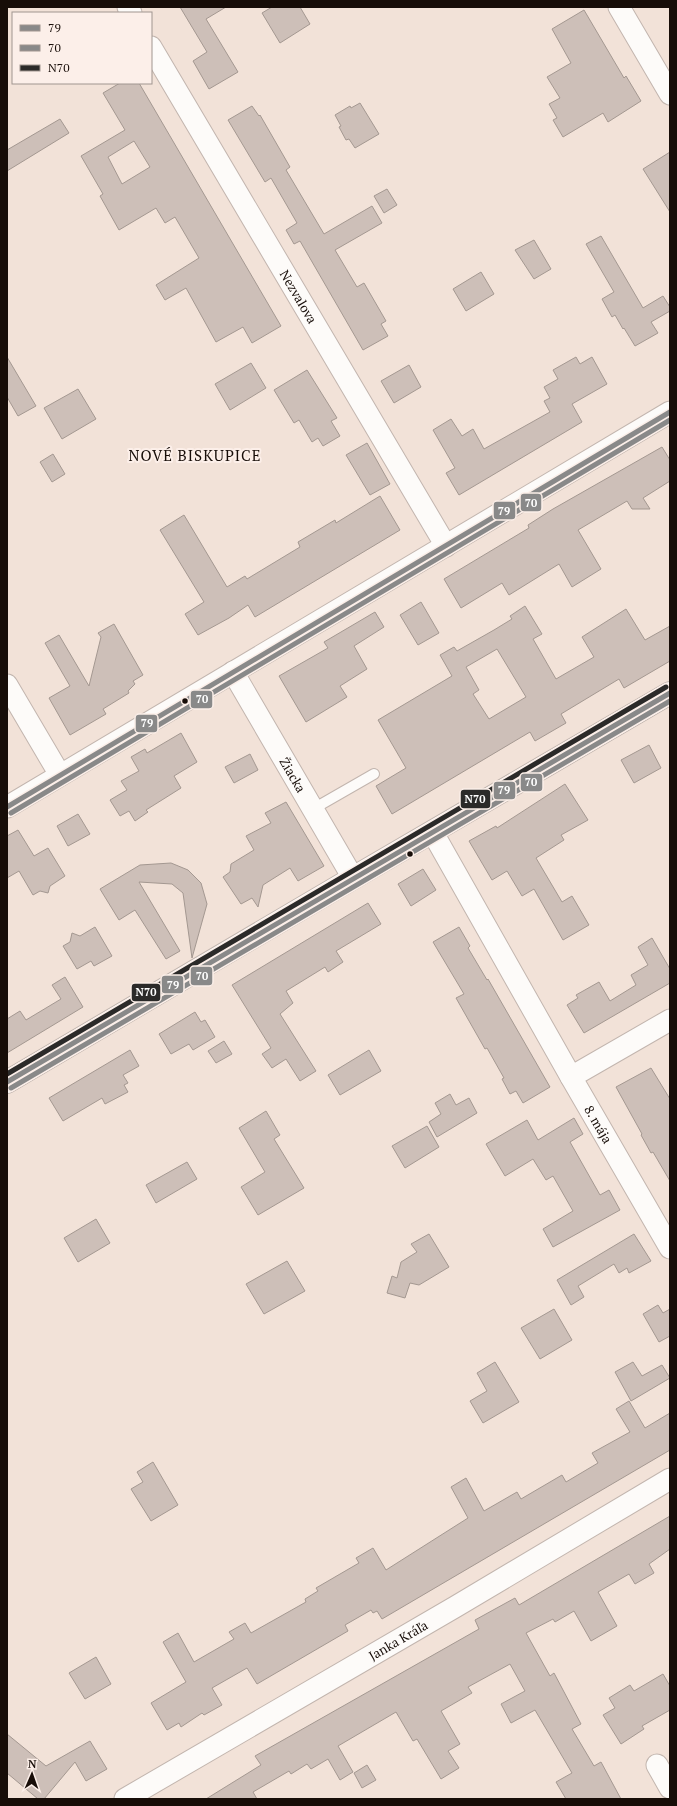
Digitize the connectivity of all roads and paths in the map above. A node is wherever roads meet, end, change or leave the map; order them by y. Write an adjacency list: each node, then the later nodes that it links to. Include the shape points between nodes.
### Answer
1 (619, 7): 3 (street)
2 (152, 48): 5 (street, Nezvalova)
3 (670, 94)
4 (670, 412): 5 (street)
5 (446, 546): 6 (street)
6 (233, 672): 10 (street); 12 (street, Žiacka)
7 (7, 685): 10 (street)
8 (670, 693): 13 (street)
9 (374, 774): 12 (lane)
10 (60, 775): 11 (street)
11 (7, 807)
12 (313, 809): 14 (street, Žiacka)
13 (433, 832): 14 (street); 16 (street, 8. mája)
14 (353, 878): 17 (street)
15 (670, 1020): 16 (street)
16 (571, 1077): 18 (street, 8. mája)
17 (7, 1082)
18 (670, 1248)
19 (670, 1479): 22 (street, Janka Kráľa)
20 (657, 1765): 21 (street)
21 (670, 1788)
22 (125, 1799)

